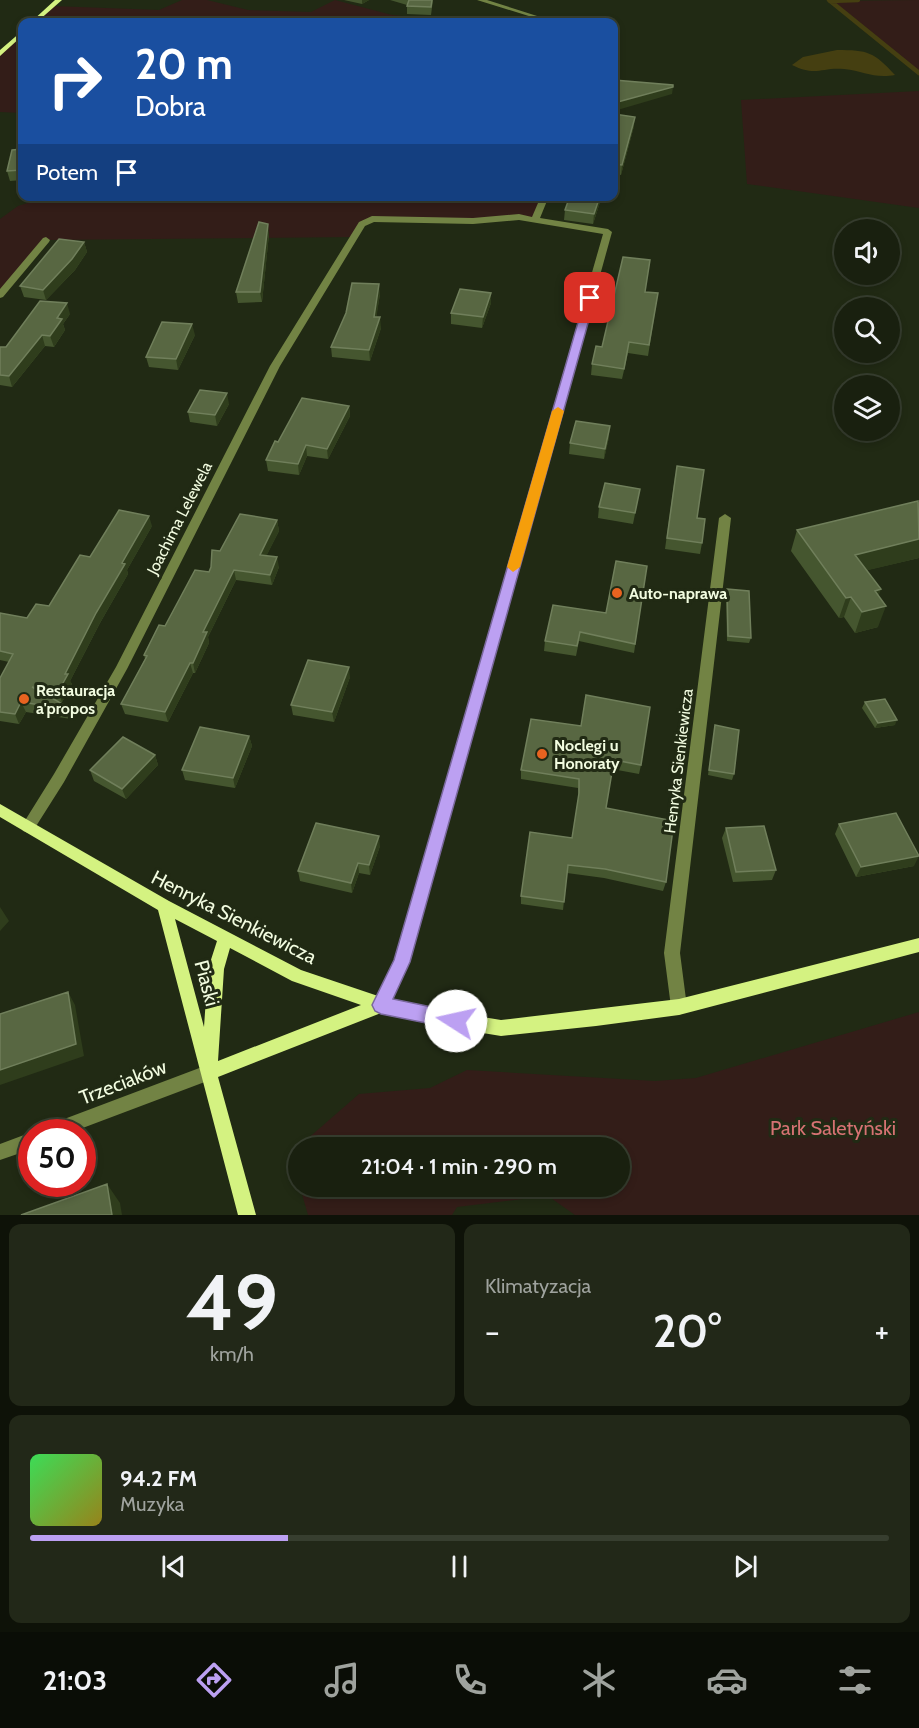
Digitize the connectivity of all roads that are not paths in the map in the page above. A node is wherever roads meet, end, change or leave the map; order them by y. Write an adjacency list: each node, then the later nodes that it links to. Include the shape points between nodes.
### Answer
1 (59, 0): 3 (main road)
2 (480, 0): 4 (street)
3 (39, 18)
4 (540, 18)
5 (18, 37): 6 (main road)
6 (0, 54)
7 (543, 201): 8 (street)
8 (535, 220): 13 (street, Joachima Lelewela, via 372,219 362,224 275,366 121,669); 17 (street, via 608,232 402,962)
9 (46, 240): 10 (street)
10 (0, 295)
11 (725, 519): 18 (street, Henryka Sienkiewicza, via 672,953)
12 (0, 810): 13 (main road, Henryka Sienkiewicza)
13 (28, 827): 14 (main road, Henryka Sienkiewicza)
14 (164, 906): 15 (main road, Henryka Sienkiewicza); 19 (main road, Piaski)
15 (225, 939): 17 (main road, Henryka Sienkiewicza, via 297,976); 19 (main road, Piaski, via 216,969)
16 (919, 945): 18 (main road, Henryka Sienkiewicza)
17 (381, 1005): 18 (main road, Henryka Sienkiewicza, via 501,1028); 19 (main road)
18 (680, 1007)
19 (210, 1072): 20 (street, Trzeciaków); 23 (main road, Piaski)
20 (85, 1119)
21 (18, 1145): 22 (street)
22 (0, 1152)
23 (247, 1215)

